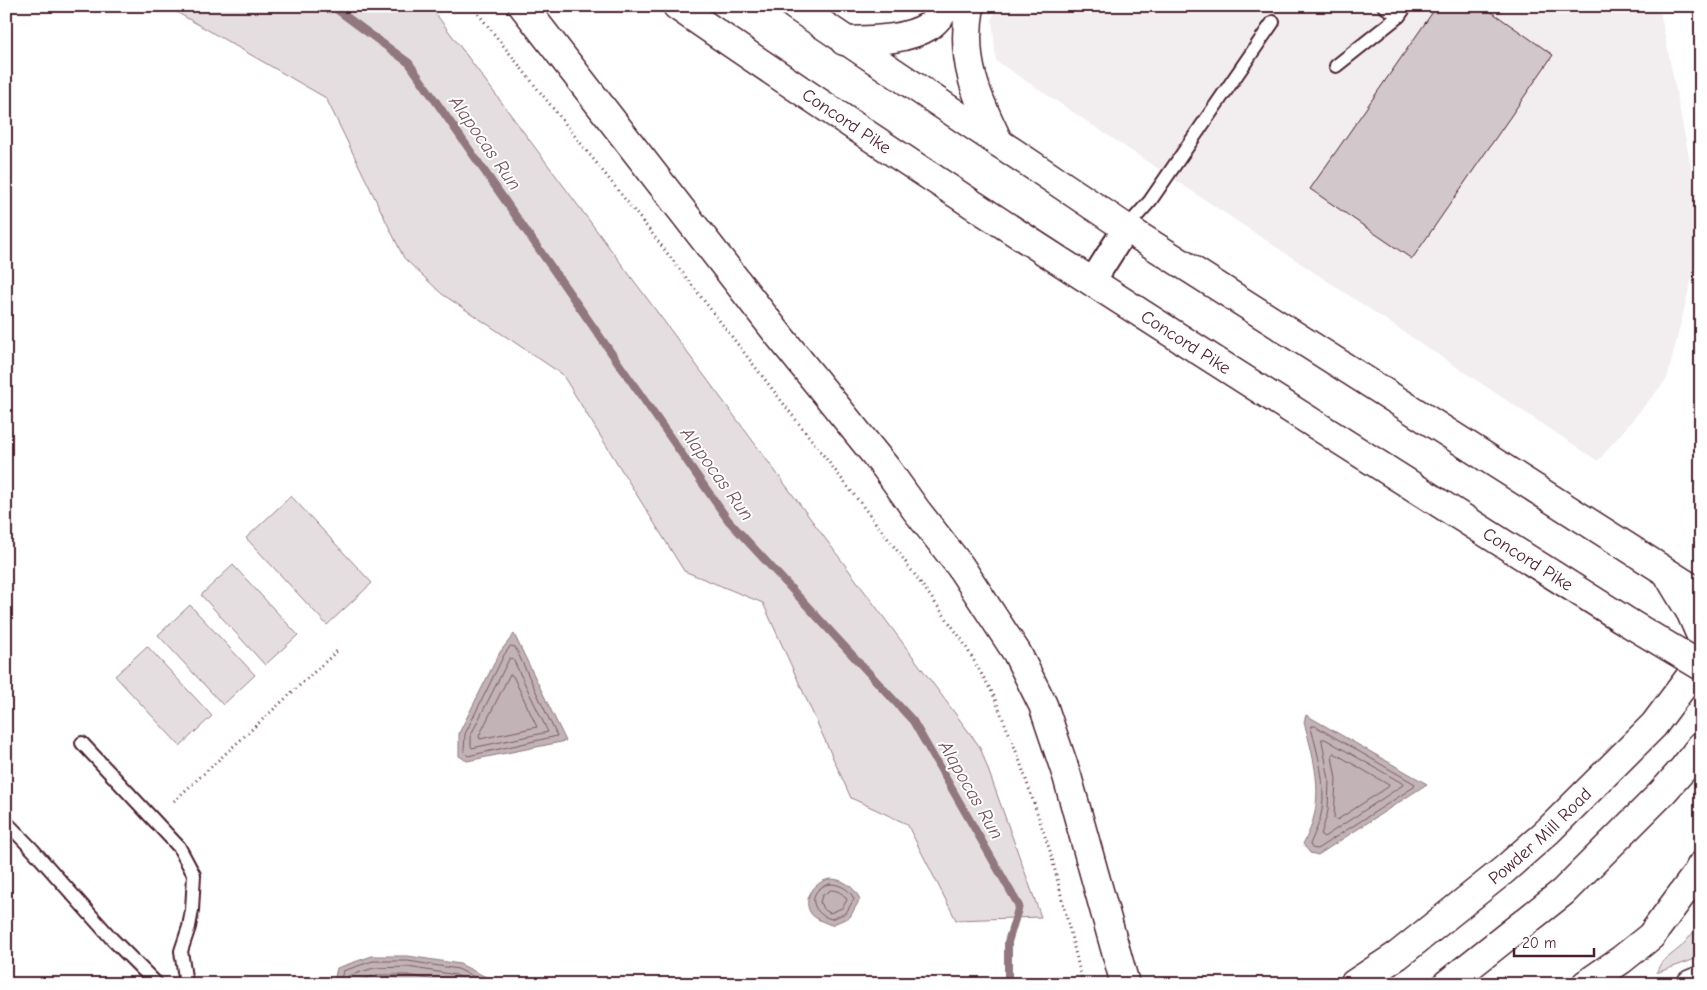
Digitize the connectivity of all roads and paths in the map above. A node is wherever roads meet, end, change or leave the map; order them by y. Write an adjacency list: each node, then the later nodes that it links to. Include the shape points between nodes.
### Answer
1 (472, 6): 29 (path, via 648,227 899,553 962,640 993,694 1018,756 1051,854)
2 (523, 6): 30 (main road, via 886,468 960,566 1012,644 1043,705 1067,776)
3 (677, 6): 14 (main road, Concord Pike)
4 (795, 6): 10 (main road)
5 (948, 6): 10 (main road, via 929,26 905,36 888,40)
6 (970, 6): 12 (main road, via 966,40 971,75 979,102)
7 (1384, 6): 8 (lane)
8 (1403, 11): 11 (lane)
9 (1273, 22): 13 (lane, via 1150,201)
10 (844, 41): 12 (main road)
11 (1336, 66)
12 (999, 144): 13 (main road)
13 (1126, 228): 14 (street); 15 (main road)
14 (1092, 282): 20 (main road, Concord Pike, bridge)
15 (1666, 572): 16 (main road); 17 (main road)
16 (1701, 594)
17 (1701, 636)
18 (337, 651): 23 (path)
19 (1701, 662): 31 (main road, Powder Mill Road, via 1654,725 1547,832 1398,955)
20 (1701, 666)
21 (82, 744): 28 (lane, via 179,847 194,875 192,910 181,951)
22 (1701, 746): 32 (main road, via 1661,794 1563,892)
23 (174, 801)
24 (6, 822): 27 (lane)
25 (1701, 866): 33 (main road, via 1651,936)
26 (1701, 980): 34 (main road)
27 (157, 984)
28 (186, 984)
29 (1083, 984)
30 (1125, 984)
31 (1354, 984)
32 (1447, 984)
33 (1586, 984)
34 (1691, 984)

